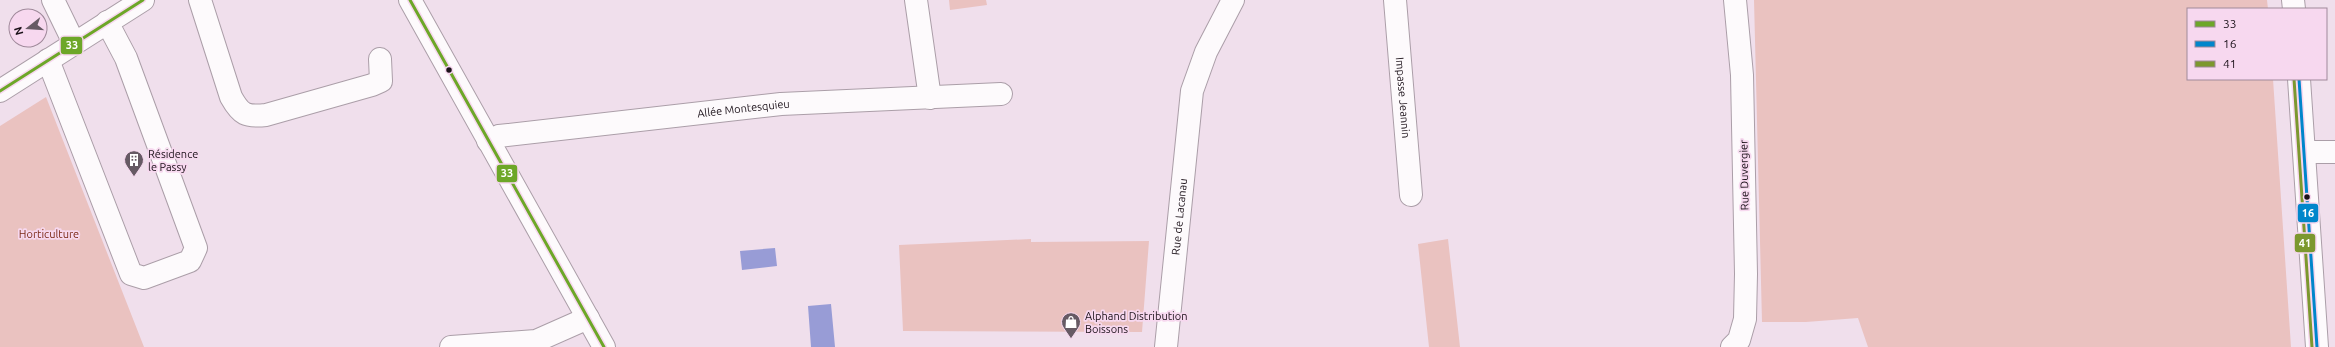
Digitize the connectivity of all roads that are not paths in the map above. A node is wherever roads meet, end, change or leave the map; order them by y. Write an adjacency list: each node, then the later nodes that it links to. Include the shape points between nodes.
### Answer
1 (53, 0): 10 (street)
2 (143, 0): 9 (street)
3 (200, 0): 11 (street, via 231,97 237,108 250,116 266,115 372,85 381,81)
4 (410, 0): 17 (street)
5 (916, 0): 16 (street)
6 (1233, 0): 24 (street, Rue de Lacanau, via 1206,52 1192,91)
7 (1395, 0): 20 (street, Impasse Jeannin)
8 (1735, 0): 25 (street, Rue Duvergier, via 1742,75 1746,274 1745,319 1739,340)
9 (107, 22): 10 (street); 12 (street, via 126,58 196,248 190,261 144,278 131,274)
10 (74, 43): 12 (street)
11 (380, 59)
12 (48, 60): 14 (street)
13 (2299, 80): 18 (street)
14 (0, 91)
15 (1001, 94): 16 (street, Allée Montesquieu)
16 (930, 98): 17 (street, Allée Montesquieu, via 781,104 499,136)
17 (488, 141): 21 (street)
18 (2304, 152): 19 (street); 26 (street)
19 (2335, 152)
20 (1411, 195)
21 (588, 318): 22 (street, via 536,341); 23 (street)
22 (451, 347)
23 (604, 347)
24 (1166, 347)
25 (1732, 347)
26 (2317, 347)

